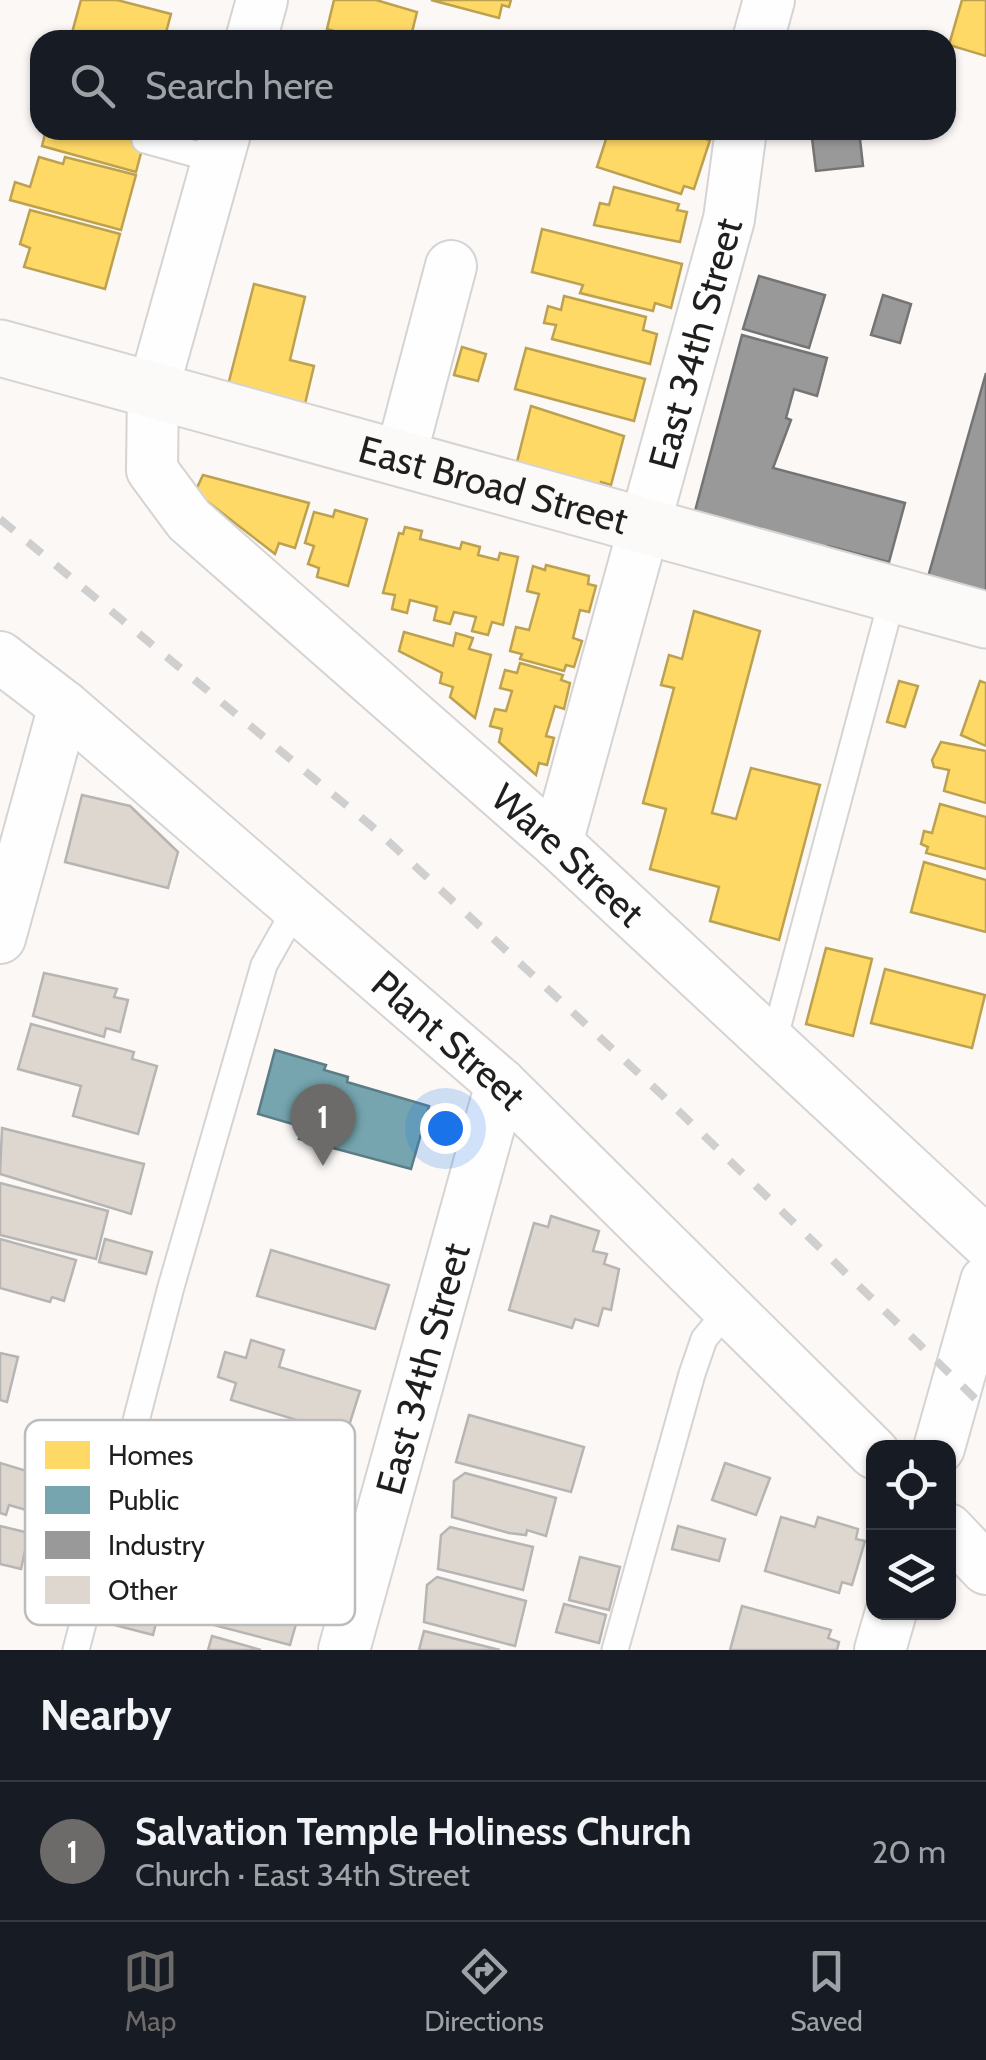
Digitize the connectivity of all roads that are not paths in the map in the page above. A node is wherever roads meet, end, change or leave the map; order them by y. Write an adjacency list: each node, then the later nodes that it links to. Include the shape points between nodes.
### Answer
1 (262, 0): 3 (street)
2 (769, 0): 4 (street)
3 (254, 30)
4 (761, 30)
5 (145, 140): 7 (lane)
6 (740, 140): 12 (street, East 34th Street, via 728,219)
7 (222, 145): 10 (street)
8 (451, 266): 11 (street)
9 (6, 347): 10 (main road, East Broad Street)
10 (153, 390): 11 (main road, East Broad Street); 17 (street, Ware Street, via 152,470 189,520)
11 (400, 458): 12 (main road, East Broad Street)
12 (644, 526): 13 (main road, East Broad Street); 17 (street, East 34th Street)
13 (892, 594): 14 (main road, East Broad Street); 20 (lane)
14 (986, 620)
15 (0, 657): 16 (street, Plant Street)
16 (64, 706): 18 (street, Plant Street); 19 (street)
17 (557, 844): 20 (street, Ware Street)
18 (296, 908): 21 (street, Plant Street); 25 (lane, via 264,965)
19 (0, 938)
20 (772, 1044): 22 (street, Ware Street)
21 (500, 1084): 24 (street, Plant Street); 30 (street, East 34th Street)
22 (986, 1242)
23 (986, 1281): 26 (street)
24 (729, 1310): 27 (street, Plant Street); 36 (lane, via 704,1339 692,1374)
25 (136, 1420)
26 (941, 1440)
27 (866, 1445)
28 (949, 1530): 29 (street)
29 (986, 1569)
30 (355, 1610)
31 (889, 1620): 37 (street)
32 (83, 1625): 34 (lane)
33 (351, 1625): 35 (street, East 34th Street)
34 (76, 1650)
35 (344, 1650)
36 (615, 1650)
37 (880, 1650)

